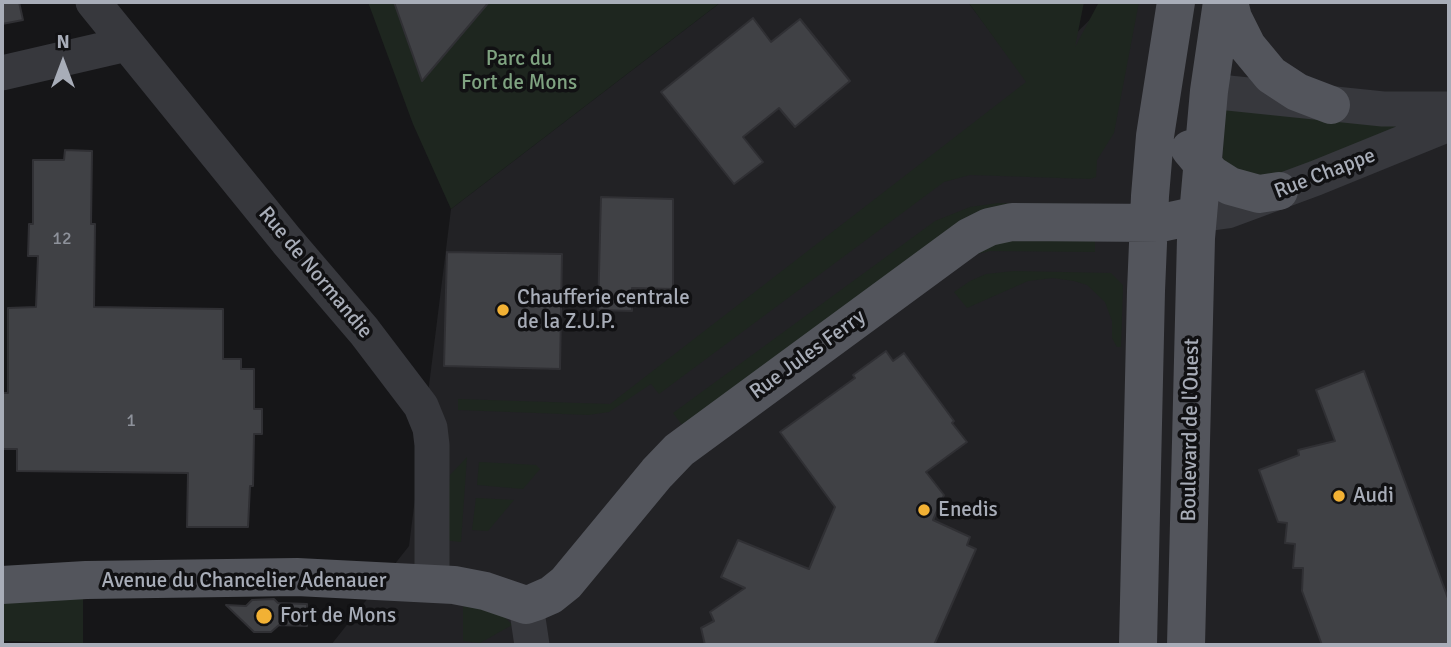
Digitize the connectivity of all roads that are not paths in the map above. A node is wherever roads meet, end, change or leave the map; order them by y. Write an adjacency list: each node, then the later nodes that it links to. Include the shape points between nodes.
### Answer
1 (93, 2): 6 (street, Rue de Normandie)
2 (1176, 2): 8 (main road, Boulevard de l'Ouest)
3 (1201, 2): 8 (main road)
4 (1222, 2): 8 (main road, Boulevard de l'Ouest)
5 (1229, 2): 9 (main road, via 1247,46 1271,75 1297,92)
6 (127, 44): 7 (street); 15 (street, Rue de Normandie, via 421,406 432,445)
7 (2, 74)
8 (1186, 94): 9 (street); 12 (main road, Boulevard de l'Ouest); 14 (main road, Boulevard de l'Ouest, via 1154,151)
9 (1331, 105): 10 (street)
10 (1449, 109)
11 (1449, 124): 13 (street, Rue Chappe)
12 (1202, 165): 13 (main road, via 1239,190); 14 (main road, Boulevard de l'Ouest)
13 (1279, 191): 14 (street, Rue Chappe, via 1227,211)
14 (1172, 220): 17 (main road, Rue Jules Ferry, via 1012,222 970,237 679,450 566,583); 19 (main road, Boulevard de l'Ouest); 20 (main road, via 1165,335 1167,519); 21 (main road, Boulevard de l'Ouest)
15 (432, 583): 16 (main road, Avenue du Chancelier Adenauer, via 263,577); 17 (main road, Avenue du Chancelier Adenauer, via 476,589)
16 (2, 585)
17 (526, 605): 18 (street)
18 (531, 645)
19 (1138, 645)
20 (1176, 645)
21 (1186, 645)

